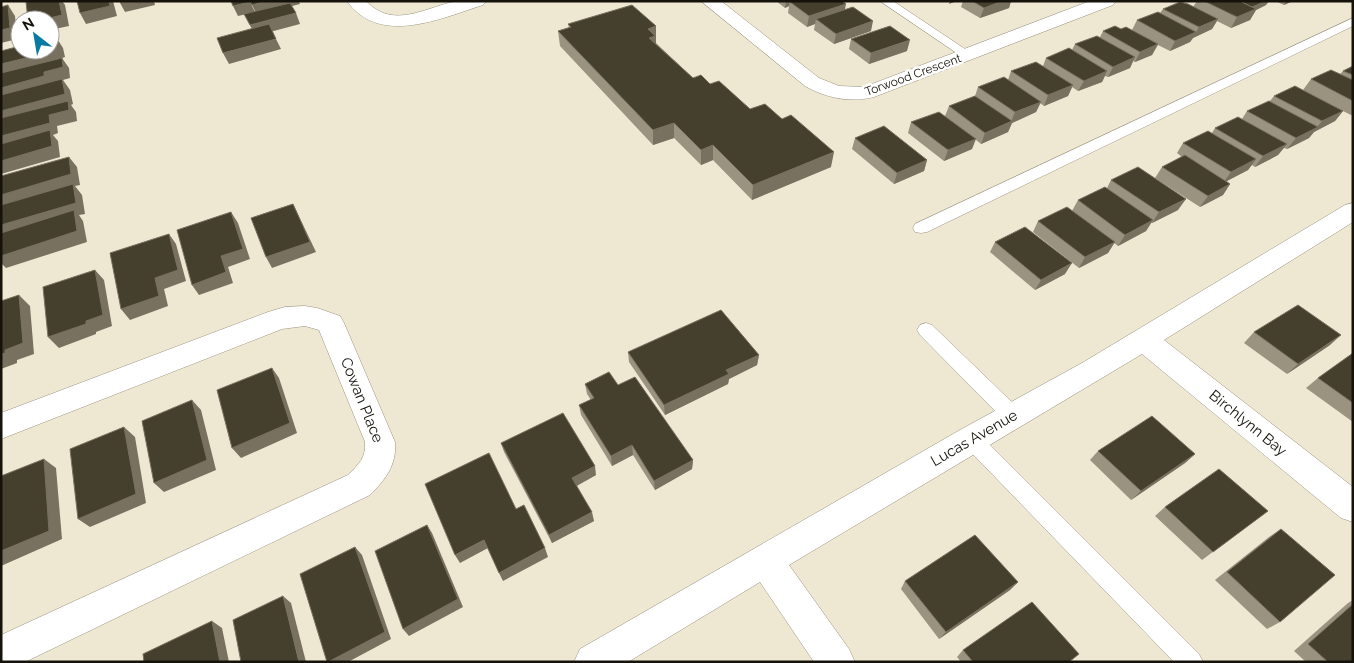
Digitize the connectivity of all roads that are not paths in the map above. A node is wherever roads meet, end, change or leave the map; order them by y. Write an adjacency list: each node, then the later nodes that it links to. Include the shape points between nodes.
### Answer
1 (356, 1): 2 (street, via 365,14 379,20 398,22)
2 (478, 1)
3 (710, 1): 9 (street, Torwood Crescent, via 812,82 839,93 867,93)
4 (885, 1): 9 (lane)
5 (1060, 1): 7 (street)
6 (1107, 1): 7 (street, Torwood Crescent)
7 (1080, 12): 9 (street, Torwood Crescent)
8 (1353, 21): 11 (lane)
9 (968, 55)
10 (1353, 211): 13 (street, Lucas Avenue)
11 (921, 228)
12 (926, 330): 14 (lane)
13 (1144, 340): 14 (street, Lucas Avenue); 17 (street, Birchlynn Bay)
14 (1013, 416): 16 (street, Lucas Avenue)
15 (1, 426): 19 (street, Cowan Place, via 278,319 316,316 330,323 380,442 382,455 375,469 360,485)
16 (971, 439): 18 (street, Lucas Avenue); 22 (lane)
17 (1353, 507)
18 (766, 561): 20 (street, Lucas Avenue); 21 (street)
19 (1, 654)
20 (592, 662)
21 (836, 662)
22 (1191, 662)

